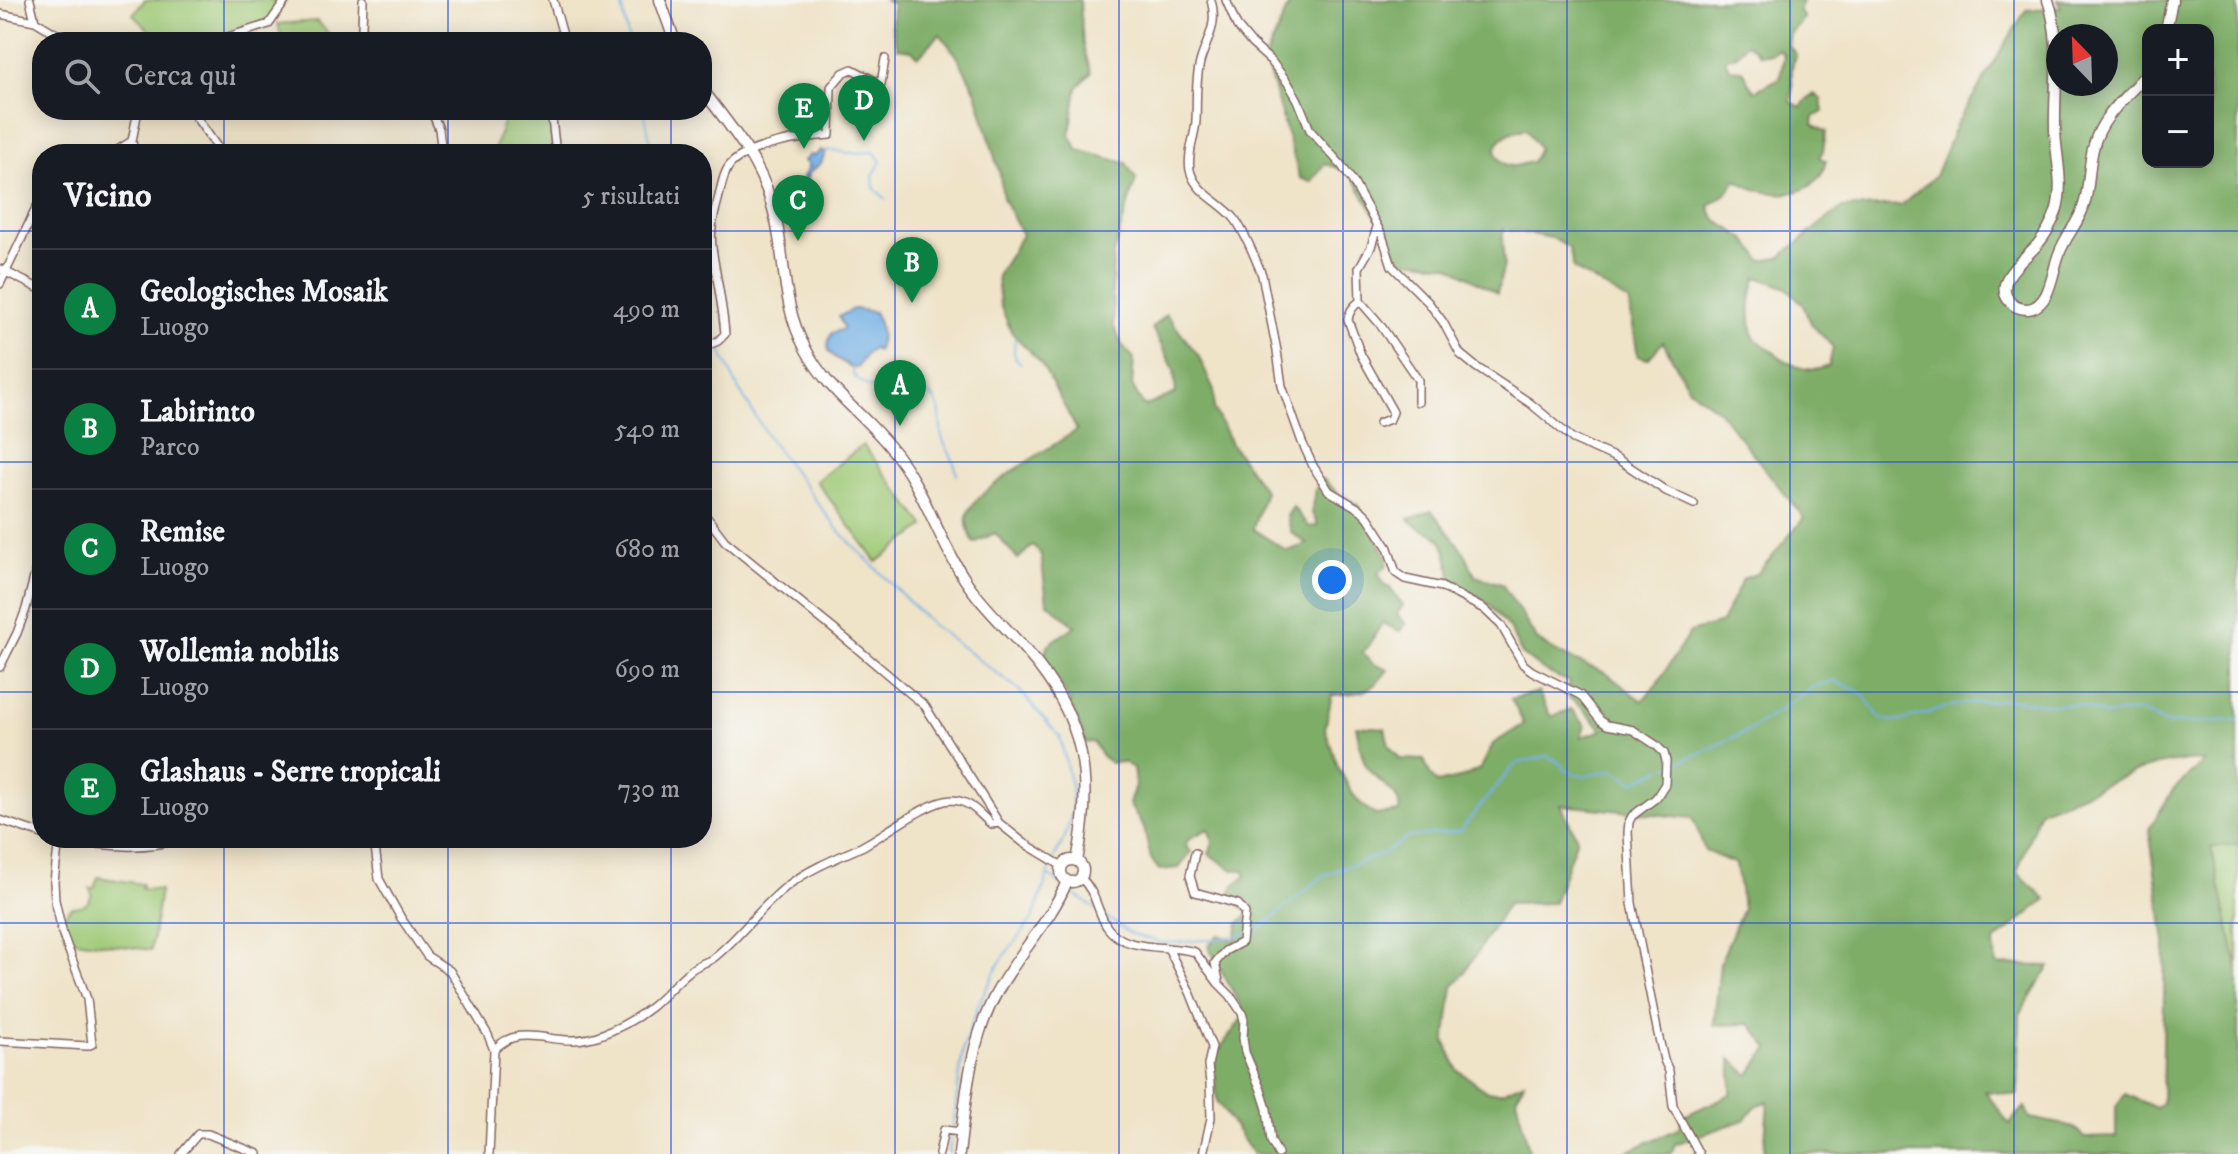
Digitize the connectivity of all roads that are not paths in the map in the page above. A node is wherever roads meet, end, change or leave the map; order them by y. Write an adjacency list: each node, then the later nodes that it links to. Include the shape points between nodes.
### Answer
1 (30, 0): 11 (street)
2 (286, 0): 14 (street, via 269,24)
3 (363, 0): 15 (street)
4 (553, 0): 16 (street)
5 (660, 0): 17 (main road)
6 (1211, 0): 69 (street, via 1214,26 1200,60 1190,172 1237,221 1258,265 1282,386 1323,484 1368,517 1388,548 1396,573 1442,587 1484,609 1501,625 1523,664 1580,695 1607,725 1633,730 1664,753 1665,784 1629,822 1632,903 1673,1106)
7 (1226, 0): 34 (street, via 1245,37 1288,83 1310,130 1342,166)
8 (2048, 0): 19 (main road, via 2057,52 2060,192 2047,231 2008,275 2006,293 2013,305 2025,309 2042,301 2060,250 2082,212 2097,134)
9 (2172, 0): 12 (main road)
10 (0, 14): 11 (street)
11 (35, 21): 13 (street)
12 (2167, 24)
13 (53, 32)
14 (244, 32)
15 (364, 32)
16 (562, 32)
17 (671, 32)
18 (885, 59): 31 (street, via 881,84 852,69 831,87 830,135)
19 (2142, 79)
20 (712, 102): 31 (main road)
21 (136, 120): 25 (street)
22 (198, 120): 28 (street)
23 (435, 120): 29 (street)
24 (552, 120): 30 (street)
25 (132, 141): 26 (street); 27 (street)
26 (127, 144)
27 (132, 144)
28 (215, 144)
29 (441, 144)
30 (555, 144)
31 (749, 152): 33 (street, via 728,167); 53 (main road, via 772,204 794,326 816,367 890,447 976,596 1061,696 1078,741 1085,784)
32 (32, 215): 36 (street)
33 (712, 221)
34 (1377, 227): 39 (street, via 1359,268); 43 (street, via 1392,266 1428,302 1467,360 1573,439)
35 (712, 253): 40 (street, via 725,334)
36 (3, 270): 37 (street); 38 (street)
37 (0, 284)
38 (32, 285)
39 (1360, 301): 41 (street, via 1418,380); 42 (street, via 1348,320 1393,412)
40 (712, 344)
41 (1418, 402)
42 (1379, 423)
43 (1694, 504)
44 (712, 524): 48 (street, via 725,541 925,706)
45 (32, 585): 46 (street)
46 (0, 667)
47 (0, 820): 49 (street)
48 (999, 823): 54 (street); 60 (street, via 991,824 976,808 956,800 938,802 792,882 710,960 691,969 632,1019 599,1036 515,1036)
49 (32, 831)
50 (56, 848): 59 (street, via 55,900 87,999 92,1044)
51 (375, 848): 60 (street, via 379,879 401,918 427,956 450,971)
52 (1195, 853): 58 (street, via 1190,876 1195,892 1238,904 1245,913 1244,936 1215,963)
53 (1077, 861): 54 (main road); 55 (main road, via 1083,869)
54 (1056, 862): 56 (main road)
55 (1081, 878): 56 (main road); 57 (street, via 1119,938)
56 (1066, 886): 61 (main road, via 986,1015)
57 (1168, 948): 58 (street, via 1195,952); 67 (street, via 1212,1047 1211,1118)
58 (1218, 983): 68 (street, via 1244,1020 1245,1052)
59 (0, 1041)
60 (494, 1050): 64 (street)
61 (960, 1131): 65 (street, via 944,1130); 66 (main road)
62 (181, 1154): 63 (street, via 198,1134)
63 (258, 1154)
64 (489, 1154)
65 (939, 1154)
66 (959, 1154)
67 (1203, 1154)
68 (1278, 1154)
69 (1699, 1154)

